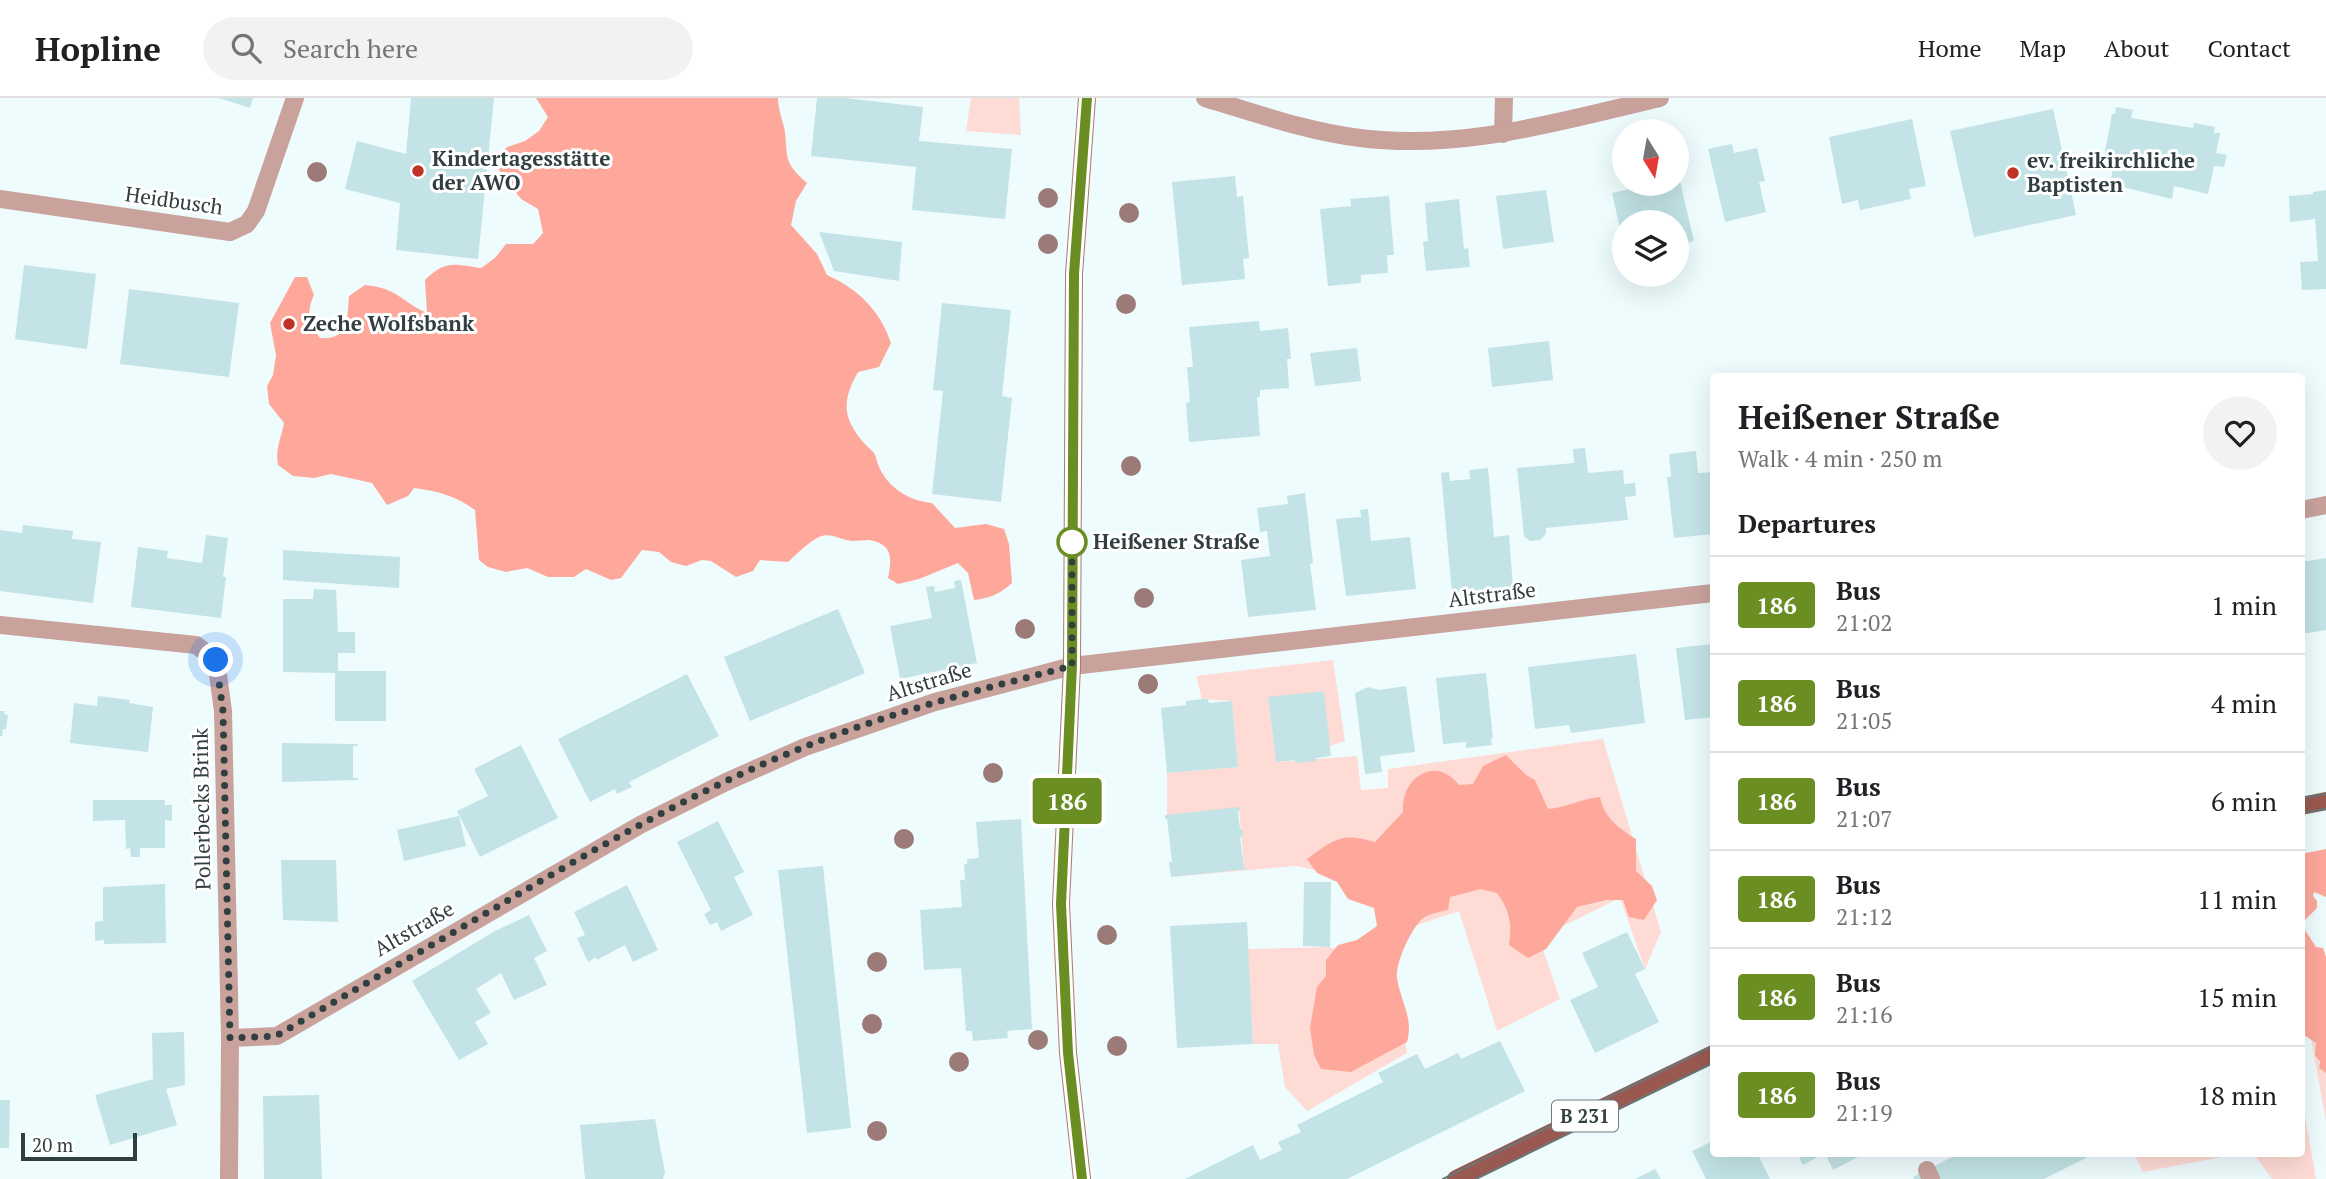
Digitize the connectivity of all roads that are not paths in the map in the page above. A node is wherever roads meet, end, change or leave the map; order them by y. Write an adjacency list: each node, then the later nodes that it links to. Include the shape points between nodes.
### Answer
1 (295, 98): 7 (street, Heidbusch, via 257,211 247,224 230,232)
2 (1087, 98): 12 (street, via 1073,287)
3 (1205, 98): 6 (street, via 1358,138 1405,142)
4 (1504, 98): 6 (street)
5 (1660, 98): 6 (street)
6 (1503, 134)
7 (0, 199)
8 (2326, 505): 9 (street)
9 (2305, 509)
10 (1710, 593): 12 (street, Altstraße)
11 (0, 625): 15 (street, Pollerbecks Brink, via 196,645 216,660 223,711)
12 (1072, 666): 15 (street, Altstraße, via 934,702 804,747 640,825 276,1036); 18 (street, via 1061,904 1068,1053)
13 (2326, 801): 14 (main road)
14 (2305, 805)
15 (230, 1038): 17 (street, Pollerbecks Brink)
16 (1710, 1055): 19 (main road, B 231)
17 (229, 1179)
18 (1082, 1179)
19 (1456, 1179)

